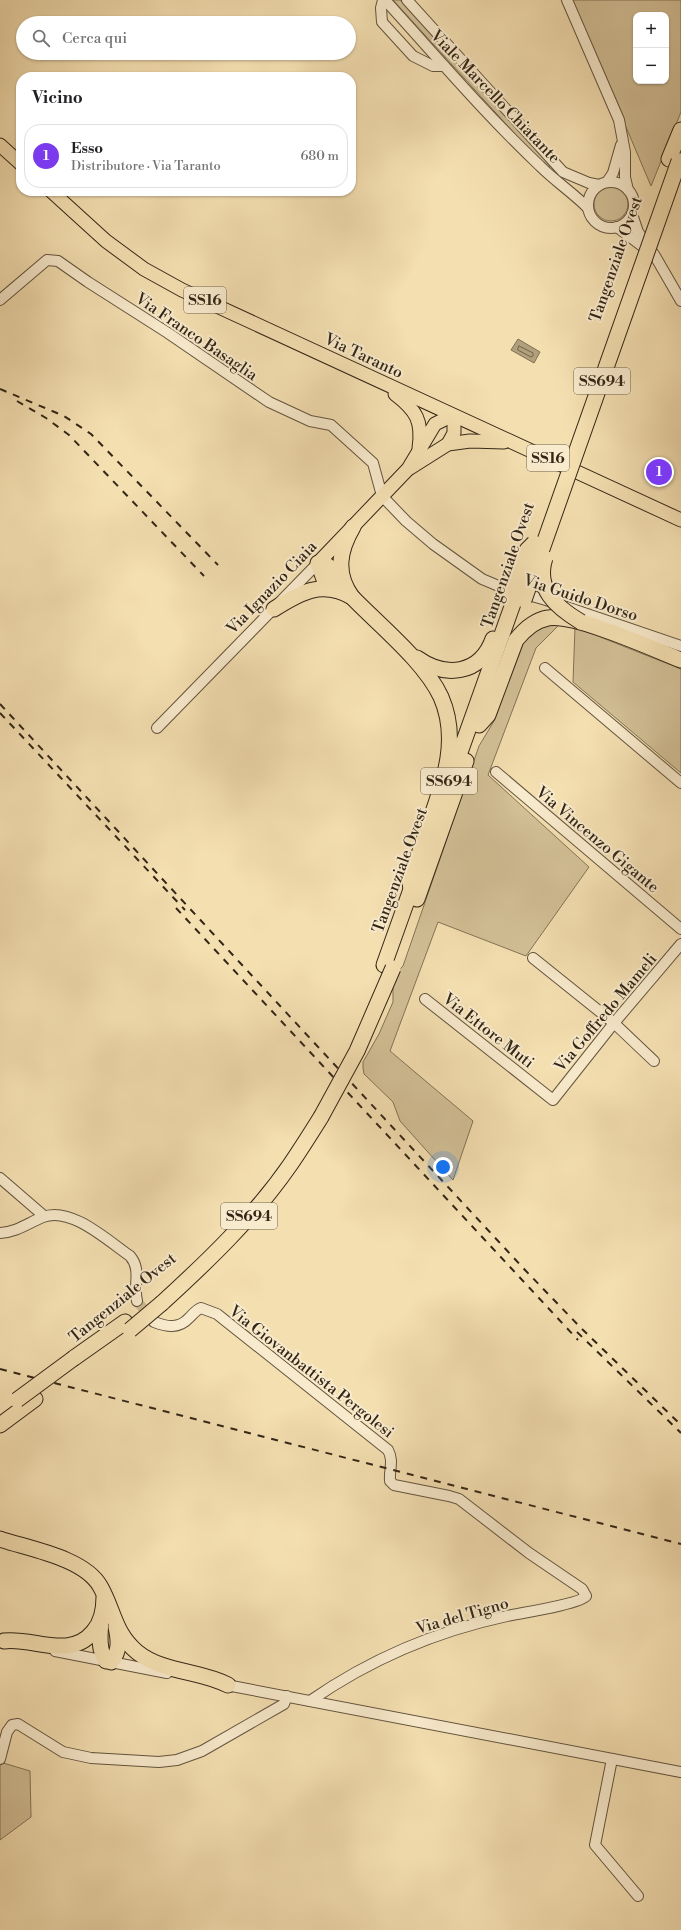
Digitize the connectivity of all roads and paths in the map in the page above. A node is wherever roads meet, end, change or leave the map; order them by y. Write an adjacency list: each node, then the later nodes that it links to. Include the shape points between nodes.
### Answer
1 (384, 0): 4 (street, Viale Marcello Chiatante); 4 (street, via 381,8 382,22 413,56 433,66)
2 (407, 0): 10 (street, Viale Marcello Chiatante, via 563,172 589,183)
3 (567, 0): 6 (street, via 619,120)
4 (444, 66): 13 (street, Viale Marcello Chiatante, via 541,167)
5 (681, 130): 8 (highway, Tangenziale Ovest / SS694)
6 (623, 139): 10 (street, via 613,173); 11 (street)
7 (0, 145): 9 (main road)
8 (676, 158): 25 (highway, Tangenziale Ovest / SS694, bridge); 31 (highway, Tangenziale Ovest / SS694)
9 (16, 159)
10 (603, 183): 11 (street, Viale Marcello Chiatante, via 622,184); 13 (street, via 590,195)
11 (628, 190): 14 (street, via 634,201)
12 (56, 196): 19 (main road, Via Taranto / SS16, via 106,241 144,269 182,290)
13 (588, 208): 15 (street, Viale Marcello Chiatante, via 595,222 602,226)
14 (632, 214): 15 (street); 16 (street, via 638,232)
15 (617, 227): 16 (street, Viale Marcello Chiatante)
16 (655, 256): 18 (street)
17 (0, 300): 26 (street, Via Franco Basaglia, via 47,260 58,261 269,402 310,421 331,425 373,463)
18 (681, 301)
19 (378, 380): 20 (main road, Via Taranto / SS16); 23 (main road, via 413,409 420,427)
20 (454, 416): 21 (main road, via 454,433); 22 (main road, Via Taranto / SS16); 23 (main road, Via Ignazio Ciaia, via 436,424)
21 (448, 444): 22 (main road, Via Ignazio Ciaia, via 487,441); 24 (main road, Via Ignazio Ciaia)
22 (516, 444): 27 (main road, Via Taranto / SS16)
23 (419, 452): 24 (main road, Via Ignazio Ciaia)
24 (408, 469): 26 (main road, Via Ignazio Ciaia)
25 (567, 479): 31 (highway, Tangenziale Ovest / SS694, bridge); 33 (highway, bridge, via 565,494 544,561 544,583 552,601 562,611)
26 (382, 496): 28 (main road, Via Ignazio Ciaia); 34 (street, Via Guido Dorso, via 406,522 482,579)
27 (681, 520)
28 (353, 527): 29 (main road, Via Ignazio Ciaia); 30 (highway, via 342,551)
29 (318, 563): 30 (highway, via 324,579); 32 (street, Via Ignazio Ciaia)
30 (339, 586): 32 (highway, via 303,592); 35 (highway)
31 (516, 598): 35 (highway, via 486,654 467,668 438,670); 38 (highway, Tangenziale Ovest / SS694); 42 (highway, Tangenziale Ovest / SS694)
32 (274, 609): 39 (street, Via Ignazio Ciaia)
33 (581, 622): 36 (highway); 38 (highway, via 549,618 539,620 523,632 511,652 488,715)
34 (681, 646)
35 (406, 651): 42 (highway, via 440,696 450,742 443,783 410,882)
36 (681, 660)
37 (546, 668): 41 (street)
38 (479, 724): 46 (highway, Tangenziale Ovest / SS694)
39 (156, 728)
40 (496, 772): 43 (street, Via Vincenzo Gigante)
41 (681, 783)
42 (411, 890): 46 (highway, Tangenziale Ovest / SS694)
43 (681, 929)
44 (681, 944): 48 (street, Via Goffredo Mameli)
45 (533, 958): 48 (street)
46 (388, 966): 56 (highway, Tangenziale Ovest / SS694, bridge, via 357,1051 289,1166 256,1208 205,1265)
47 (425, 1000): 50 (street, Via Ettore Muti)
48 (614, 1023): 49 (street); 50 (street, Via Goffredo Mameli)
49 (654, 1061)
50 (553, 1100)
51 (0, 1178): 52 (street)
52 (44, 1216): 53 (street, via 14,1232); 54 (street, via 70,1217 130,1256 136,1263)
53 (0, 1233)
54 (137, 1301)
55 (154, 1322): 61 (street, Via Giovanbattista Pergolesi, via 167,1326 182,1324 201,1308 217,1314 388,1450 392,1457 390,1481 394,1485 459,1499 529,1553 582,1588)
56 (26, 1402): 57 (highway, Tangenziale Ovest / SS694); 58 (highway, Tangenziale Ovest / SS694); 59 (highway, via 20,1414)
57 (1, 1411)
58 (0, 1425)
59 (0, 1430)
60 (0, 1539): 62 (highway, via 78,1565 93,1575 104,1594)
61 (586, 1596): 67 (street, Via del Tigno, via 583,1600 494,1619 435,1636 364,1668)
62 (108, 1619): 63 (highway, via 98,1625 89,1637 69,1646); 64 (highway, via 100,1643 103,1656); 65 (highway, via 127,1642 146,1658 168,1667 217,1679)
63 (2, 1640): 64 (street)
64 (108, 1661): 65 (street)
65 (228, 1685): 66 (street)
66 (287, 1696): 67 (street); 68 (street, via 284,1704 226,1738 177,1760 159,1762 77,1756 63,1752 18,1724 12,1725 7,1732)
67 (310, 1701): 69 (street)
68 (0, 1759)
69 (612, 1759): 70 (street); 71 (street, via 595,1845)
70 (681, 1772)
71 (638, 1896)

